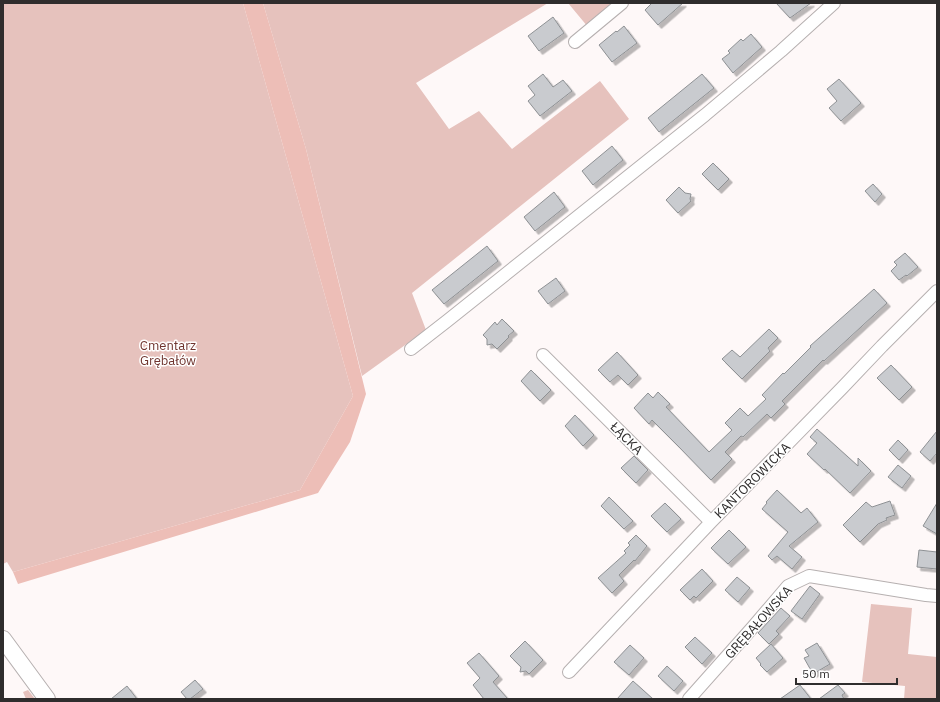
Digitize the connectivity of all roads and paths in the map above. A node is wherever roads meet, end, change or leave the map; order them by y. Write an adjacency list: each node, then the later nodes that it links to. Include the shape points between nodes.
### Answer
1 (622, 3): 3 (street)
2 (834, 3): 5 (street, via 705,115)
3 (575, 42)
4 (937, 291): 7 (street, KANTOROWICKA)
5 (411, 349)
6 (543, 355): 7 (street, ŁĄCKA)
7 (711, 522): 10 (street, KANTOROWICKA)
8 (937, 596): 12 (street, GRĘBAŁOWSKA, via 809,576 788,586)
9 (3, 639): 11 (street)
10 (569, 672)
11 (47, 699)
12 (689, 699)

